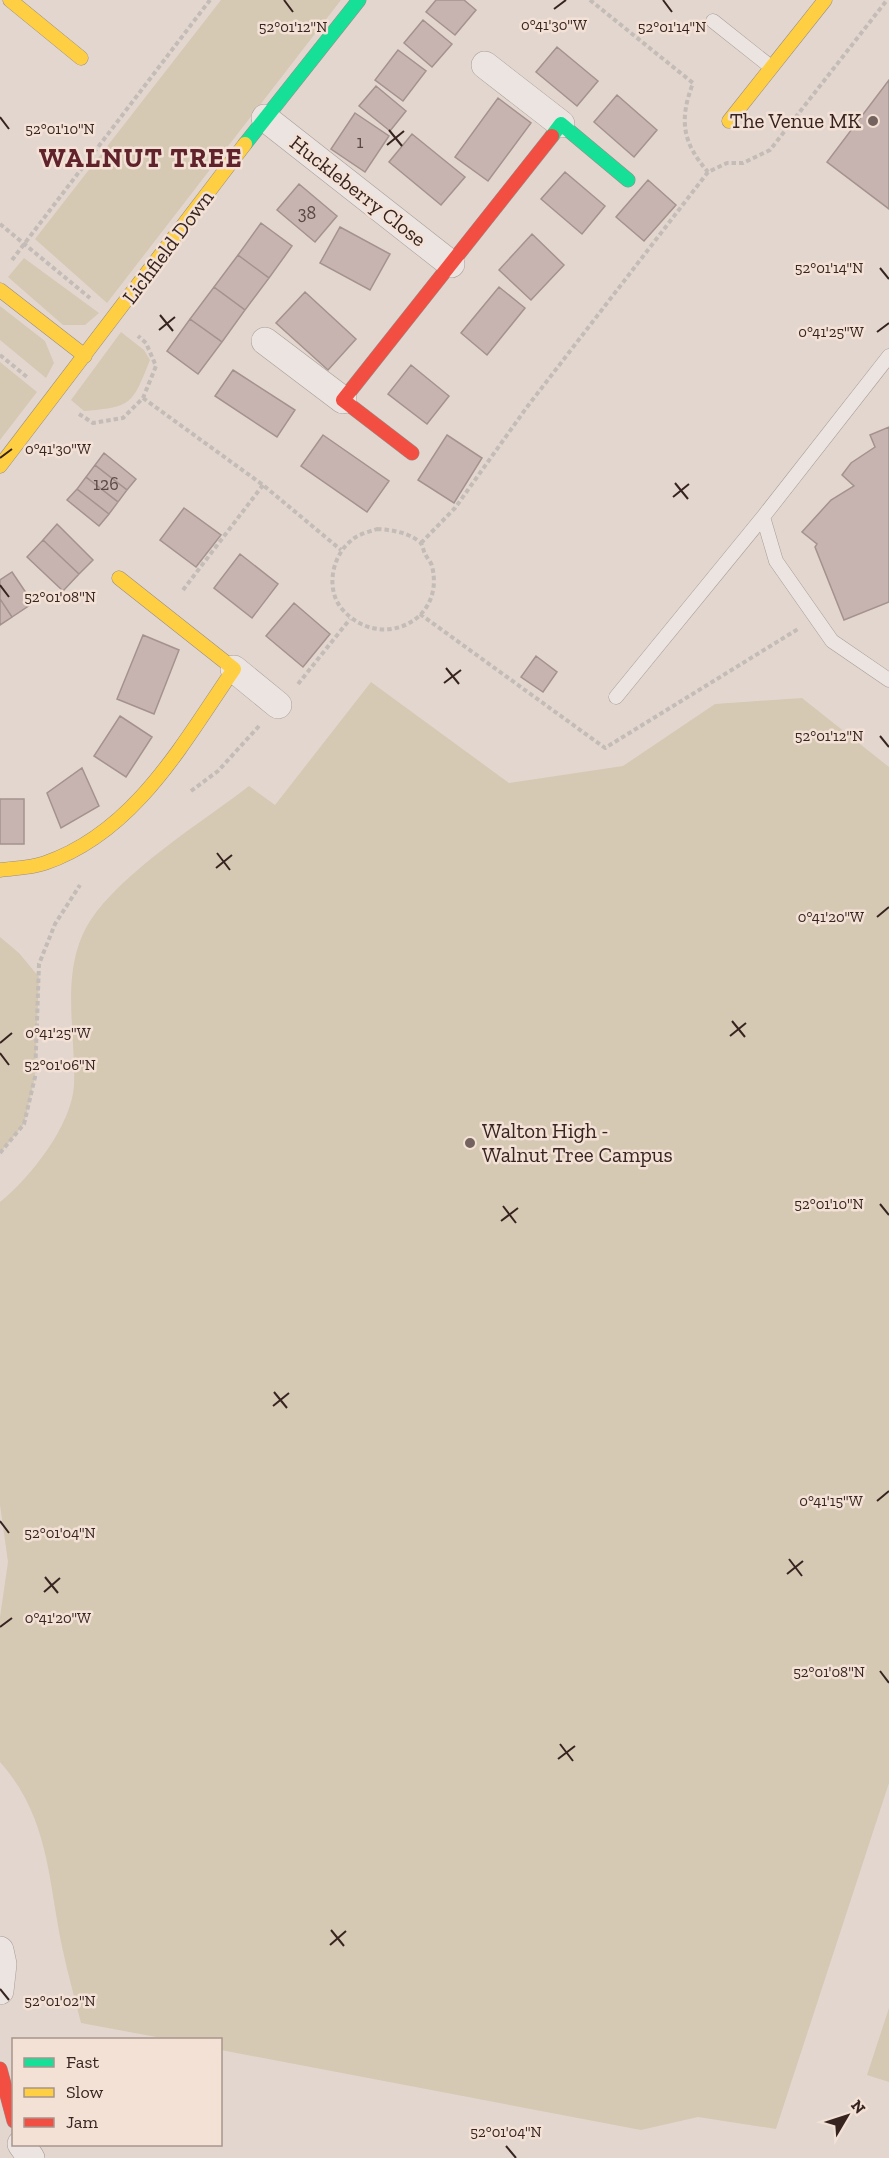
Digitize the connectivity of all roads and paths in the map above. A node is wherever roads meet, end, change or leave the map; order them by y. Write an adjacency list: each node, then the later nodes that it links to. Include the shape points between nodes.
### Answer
1 (10, 0): 8 (street)
2 (210, 0): 17 (path)
3 (359, 0): 11 (street, Lichfield Down)
4 (590, 0): 14 (path, via 693,83 684,108 686,135 696,158)
5 (825, 0): 10 (street)
6 (887, 0): 14 (path, via 770,150)
7 (713, 21): 10 (lane)
8 (81, 58)
9 (485, 65): 13 (street)
10 (771, 67): 12 (street)
11 (265, 118): 16 (street, Huckleberry Close); 20 (street, Lichfield Down)
12 (729, 121)
13 (561, 124): 15 (street); 16 (street)
14 (708, 172): 28 (path, via 527,407 455,508)
15 (628, 180)
16 (451, 264): 23 (street)
17 (6, 267)
18 (0, 290): 20 (street)
19 (265, 342): 23 (street)
20 (85, 356): 25 (street, Lichfield Down)
21 (889, 356): 27 (lane)
22 (143, 398): 26 (path)
23 (343, 400): 24 (street)
24 (412, 453)
25 (0, 466)
26 (262, 485): 29 (path); 31 (path)
27 (763, 517): 34 (lane, via 776,561 832,641); 35 (lane)
28 (421, 543): 29 (path, via 399,531 377,529 353,538); 32 (path, via 432,565 433,590 420,614 392,630 362,626)
29 (341, 550): 32 (path, via 332,584 339,605)
30 (119, 578): 33 (street)
31 (182, 591)
32 (350, 619): 36 (path)
33 (234, 669): 36 (street); 38 (street, via 142,798 103,835 46,863)
34 (889, 680)
35 (616, 697)
36 (278, 705): 37 (path, via 218,771)
37 (182, 798)
38 (0, 870)
39 (81, 882): 40 (path, via 55,924 39,964 35,1077 24,1124)
40 (0, 1153)
41 (0, 1950): 42 (street)
42 (0, 1991)
43 (0, 2069): 44 (street)
44 (12, 2114)

